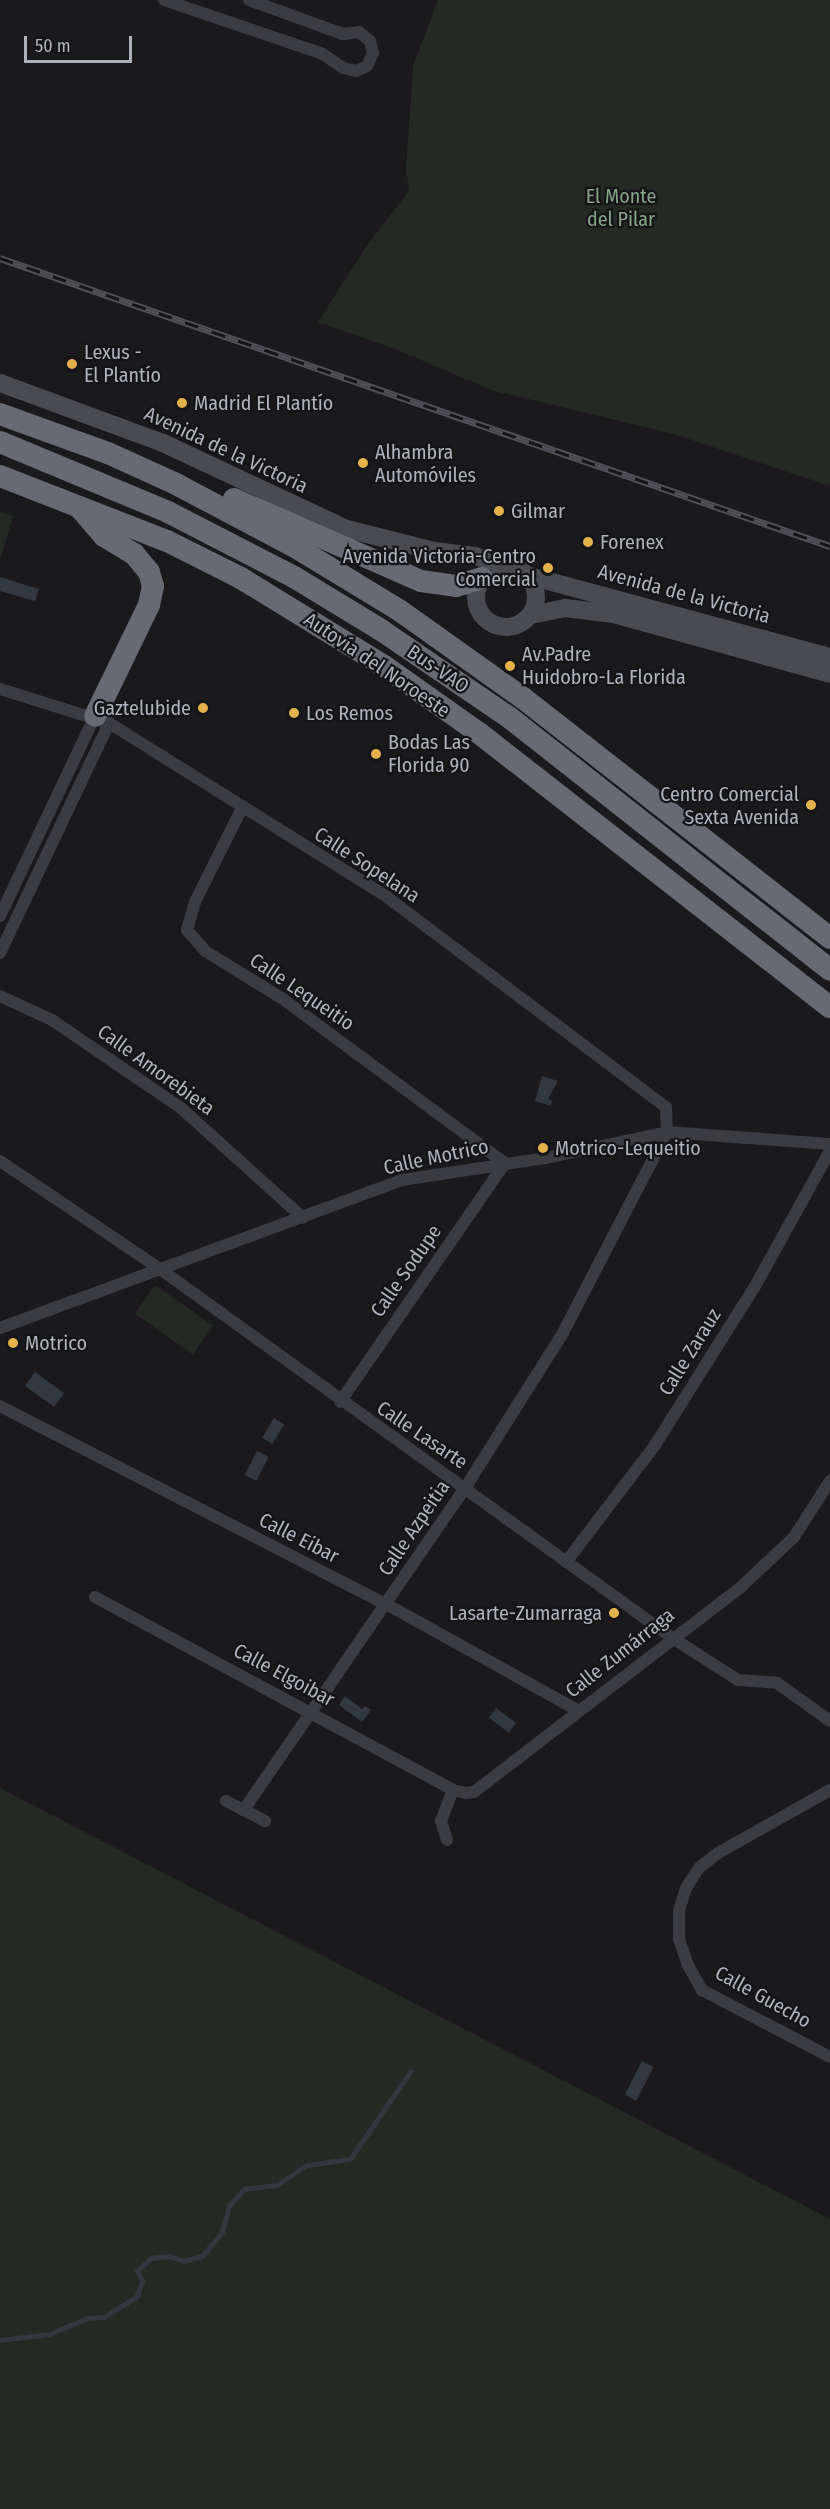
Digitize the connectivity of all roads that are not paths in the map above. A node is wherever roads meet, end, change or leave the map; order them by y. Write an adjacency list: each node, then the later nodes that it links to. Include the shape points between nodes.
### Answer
1 (164, 0): 2 (street, via 321,53 343,68 356,71 367,66 373,53 370,41 359,32 344,34)
2 (249, 0)
3 (0, 383): 9 (street, Avenida de la Victoria, via 163,443 347,529)
4 (0, 414): 7 (highway, via 108,453)
5 (0, 442): 21 (highway, Bus-VAO, via 134,496 205,530 294,576 381,630 510,718)
6 (0, 476): 8 (highway, Autovía del Noroeste)
7 (176, 484): 11 (highway, via 211,489 421,581 444,587); 19 (highway, via 297,548 475,662)
8 (76, 504): 16 (highway, via 104,536 134,554 152,579 149,605); 23 (highway, Autovía del Noroeste, via 132,525 239,577 384,666 478,733)
9 (435, 551): 10 (street, Avenida de la Victoria, via 475,556); 11 (street, Avenida de la Victoria, via 467,567)
10 (518, 571): 11 (street, via 494,569); 12 (street, via 536,598); 13 (street, Avenida de la Victoria)
11 (478, 582): 12 (street, via 477,605 488,621 505,627)
12 (530, 615): 14 (street, Avenida de la Victoria, via 565,608 614,614)
13 (830, 657)
14 (830, 674)
15 (0, 689): 16 (street, Calle Sopelana)
16 (102, 719): 17 (street, Calle Sopelana); 18 (street); 20 (street)
17 (242, 808): 24 (street, Calle Sopelana, via 387,897 666,1107); 28 (street, Calle Lequeitio, via 195,902 187,930 205,951 283,999)
18 (0, 916)
19 (830, 938)
20 (0, 953)
21 (830, 970)
22 (0, 996): 29 (street, Calle Amorebieta, via 52,1020 182,1108)
23 (830, 1007)
24 (667, 1132): 25 (street, Calle Motrico); 28 (street, Calle Motrico); 35 (street, Calle Azpeitia, via 563,1333)
25 (830, 1144)
26 (830, 1151): 36 (street, Calle Zarauz, via 754,1288 655,1445)
27 (0, 1161): 30 (street, Calle Lasarte)
28 (505, 1163): 29 (street, Calle Motrico, via 402,1180); 32 (street, Calle Sodupe)
29 (303, 1218): 30 (street, Calle Motrico)
30 (160, 1269): 31 (street, Calle Motrico); 32 (street, Calle Lasarte)
31 (0, 1328)
32 (340, 1402): 35 (street, Calle Lasarte)
33 (0, 1406): 38 (street, Calle Eibar)
34 (830, 1481): 39 (street, Calle Zumárraga, via 794,1537 742,1586)
35 (465, 1488): 36 (street, Calle Lasarte); 38 (street, Calle Azpeitia)
36 (566, 1562): 39 (street, Calle Lasarte)
37 (95, 1597): 41 (street, Calle Elgoibar)
38 (386, 1604): 40 (street, Calle Eibar); 41 (street, Calle Azpeitia)
39 (671, 1637): 40 (street, Calle Zumárraga); 42 (street, Calle Lasarte, via 738,1680 777,1683)
40 (578, 1710): 43 (street, Calle Zumárraga, via 474,1792)
41 (311, 1711): 43 (street, Calle Elgoibar); 46 (street, Calle Azpeitia)
42 (830, 1721)
43 (453, 1790): 48 (street, via 441,1821)
44 (830, 1790): 49 (street, Calle Guecho, via 718,1853 699,1868 686,1888 679,1911 679,1939 702,1990)
45 (226, 1801): 46 (street)
46 (244, 1810): 47 (street)
47 (265, 1821)
48 (447, 1840)
49 (830, 2057)

